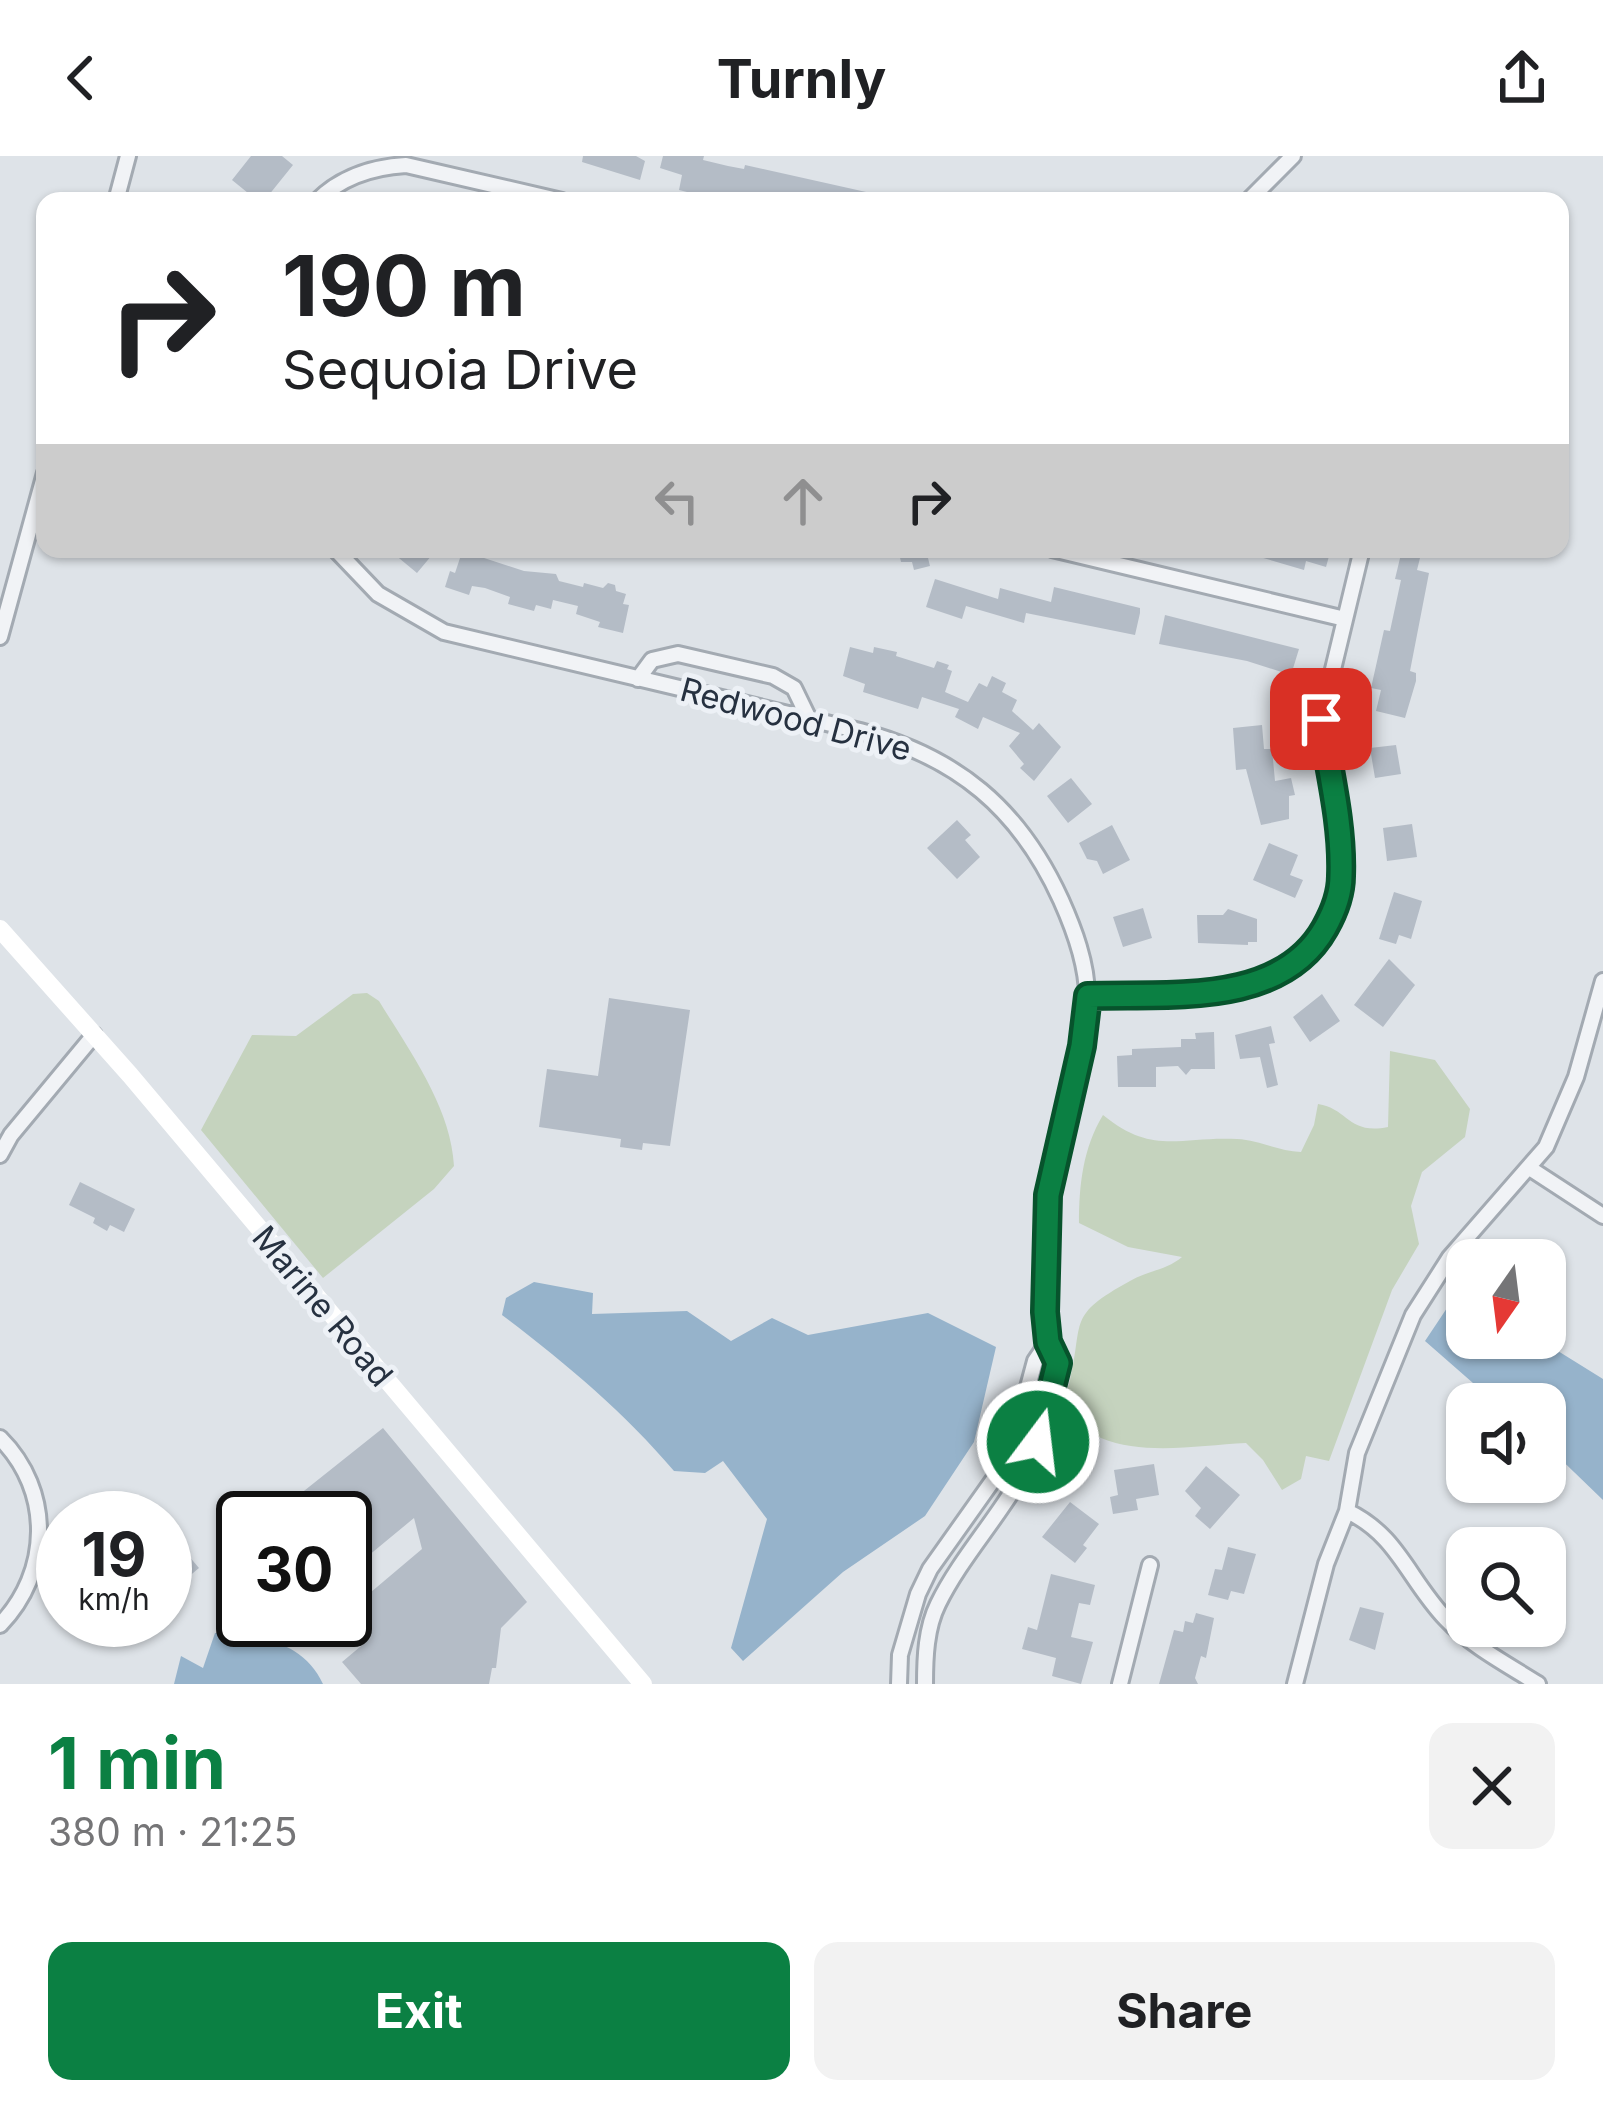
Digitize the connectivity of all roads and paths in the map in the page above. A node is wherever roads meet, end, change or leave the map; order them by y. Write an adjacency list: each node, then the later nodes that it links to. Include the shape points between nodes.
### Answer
1 (128, 156): 3 (street)
2 (1294, 156): 6 (street)
3 (118, 192)
4 (327, 192): 5 (street, via 384,166 406,165)
5 (523, 192)
6 (1256, 192)
7 (36, 506): 12 (street)
8 (344, 558): 13 (street, Redwood Drive, via 378,594 431,627)
9 (1090, 558): 11 (street)
10 (1360, 558): 11 (street)
11 (1346, 619): 17 (street, via 1321,719 1342,874 1316,943 1290,967 1243,987)
12 (0, 638)
13 (638, 679): 14 (street, Redwood Drive); 14 (street, via 652,660 679,654 773,676 794,688)
14 (809, 719): 17 (street, Redwood Drive, via 919,749 988,796 1027,838 1056,888)
15 (0, 929): 18 (main road, Marine Road)
16 (1603, 981): 20 (street, via 1559,1123)
17 (1088, 996): 22 (street, Redwood Drive, via 1048,1195)
18 (94, 1035): 19 (street); 27 (main road, Marine Road)
19 (0, 1154)
20 (1531, 1169): 21 (street); 24 (street, via 1450,1257 1413,1315 1357,1453)
21 (1603, 1216)
22 (1048, 1342): 28 (street, Redwood Drive, via 996,1476 918,1594); 29 (street, Redwood Drive, via 1058,1363 1038,1442 936,1607)
23 (0, 1438): 26 (street, via 29,1479 40,1536 26,1591)
24 (1347, 1510): 31 (street); 32 (street, via 1390,1540 1452,1625)
25 (1150, 1565): 30 (street)
26 (0, 1625)
27 (643, 1684)
28 (899, 1684)
29 (925, 1684)
30 (1120, 1684)
31 (1295, 1684)
32 (1538, 1684)

